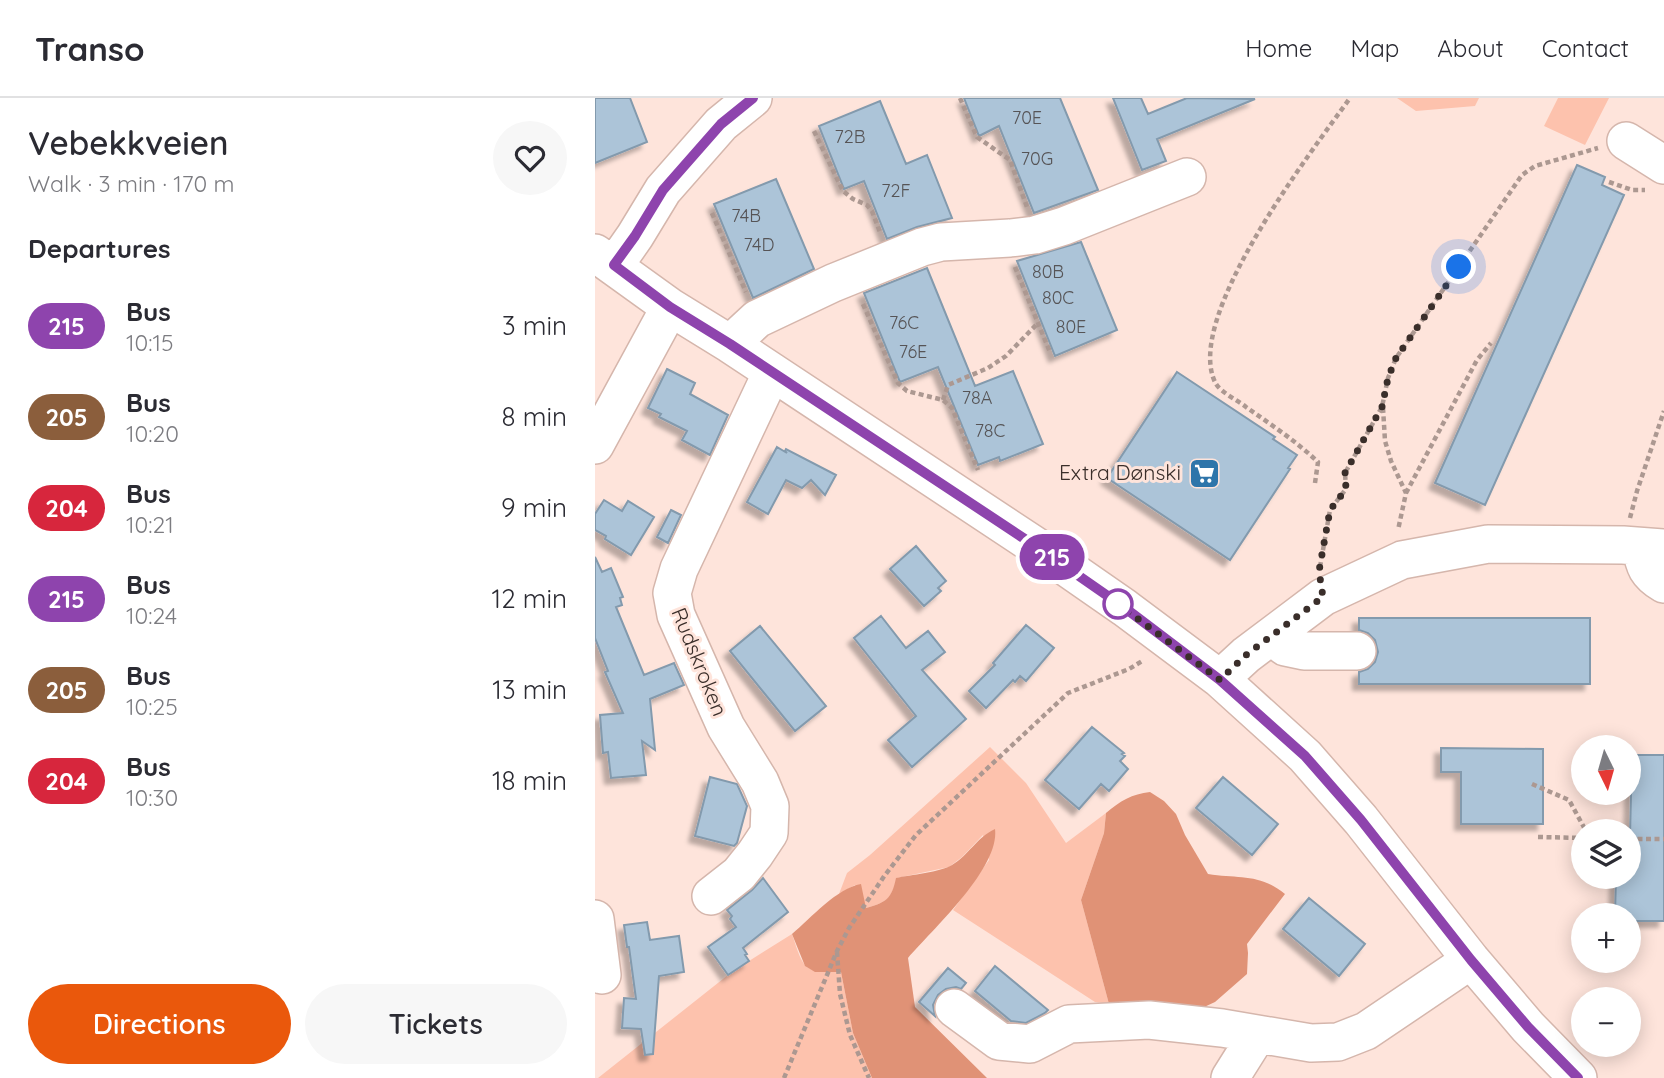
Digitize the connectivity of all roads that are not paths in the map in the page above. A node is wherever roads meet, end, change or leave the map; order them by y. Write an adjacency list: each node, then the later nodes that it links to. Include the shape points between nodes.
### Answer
1 (753, 98): 5 (street, via 721,124 663,190 635,236)
2 (1626, 141): 3 (street)
3 (1660, 176)
4 (1187, 177): 7 (street, via 1035,234 922,247 757,319)
5 (604, 259): 6 (street)
6 (670, 307): 7 (street); 9 (street)
7 (730, 344): 8 (street)
8 (772, 372): 14 (street, via 1053,558); 15 (street, Rudskroken, via 679,569 672,593 676,615 726,727 770,806 769,832 755,854)
9 (595, 445)
10 (1643, 547): 11 (street, via 1645,568); 12 (street, via 1487,544 1402,560 1323,597)
11 (1664, 584)
12 (1272, 636): 13 (street, via 1285,647 1304,651); 14 (street)
13 (1357, 651)
14 (1220, 680): 17 (street, via 1305,756)
15 (711, 896)
16 (595, 919): 18 (street)
17 (1471, 960): 20 (street, via 1366,1031 1338,1042); 22 (street)
18 (602, 975)
19 (954, 1008): 20 (street, via 999,1041 1030,1044 1069,1024 1149,1020)
20 (1257, 1035): 21 (street)
21 (1230, 1078)
22 (1579, 1078)

